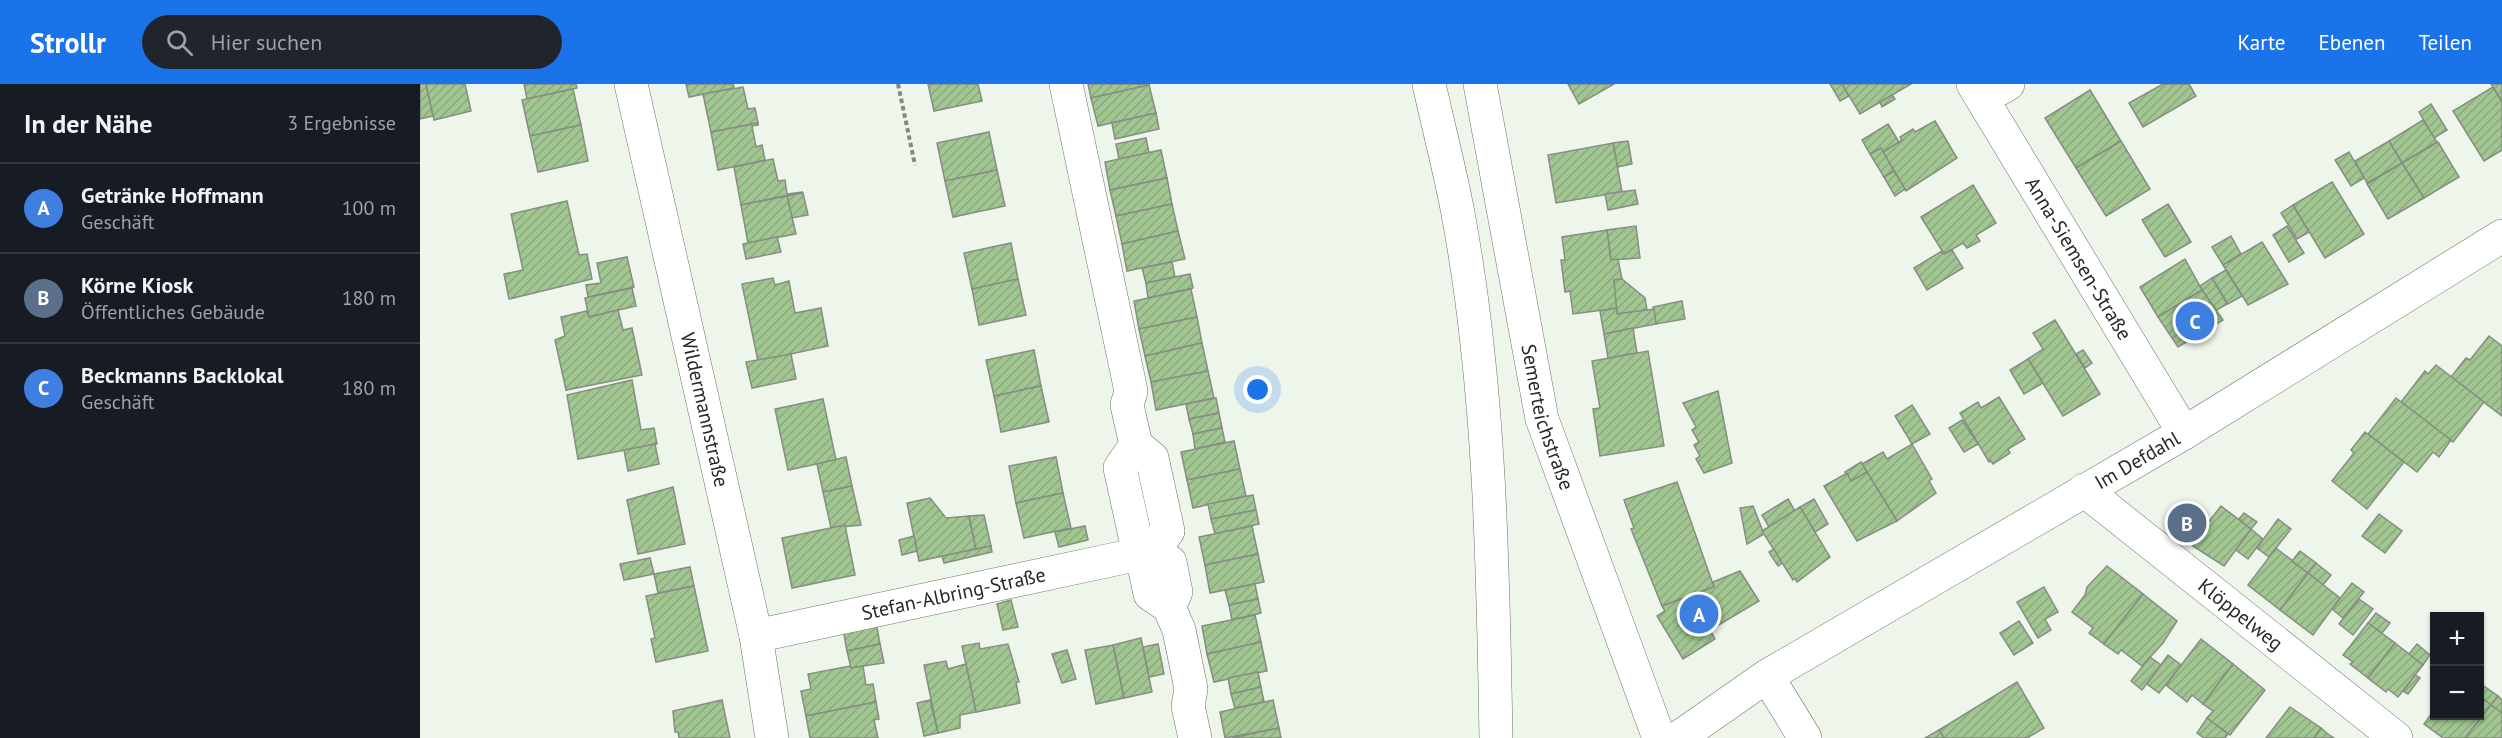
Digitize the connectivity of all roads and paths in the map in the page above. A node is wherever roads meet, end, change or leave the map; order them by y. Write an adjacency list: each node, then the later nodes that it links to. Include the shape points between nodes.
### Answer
1 (631, 84): 12 (street, Wildermannstraße)
2 (898, 84): 7 (path)
3 (1066, 84): 11 (street, via 1131,391 1127,405 1136,445 1120,468 1135,536)
4 (1428, 84): 16 (street, via 1457,209 1473,315 1494,582)
5 (1480, 84): 17 (street, Semerteichstraße, via 1542,419)
6 (1988, 89): 9 (street, Anna-Siemsen-Straße)
7 (915, 165)
8 (2502, 237): 9 (street, Im Defdahl)
9 (2184, 433): 10 (street, Im Defdahl)
10 (2084, 490): 13 (street, Im Defdahl); 20 (street, Klöppelweg)
11 (1153, 550): 12 (street, Stefan-Albring-Straße); 15 (street, via 1145,570 1150,594 1169,608 1182,642)
12 (756, 636): 14 (street, Wildermannstraße)
13 (1767, 676): 18 (street, Im Defdahl); 19 (street)
14 (771, 738)
15 (1195, 738)
16 (1496, 738)
17 (1659, 738)
18 (1678, 738)
19 (1805, 738)
20 (2396, 738)

